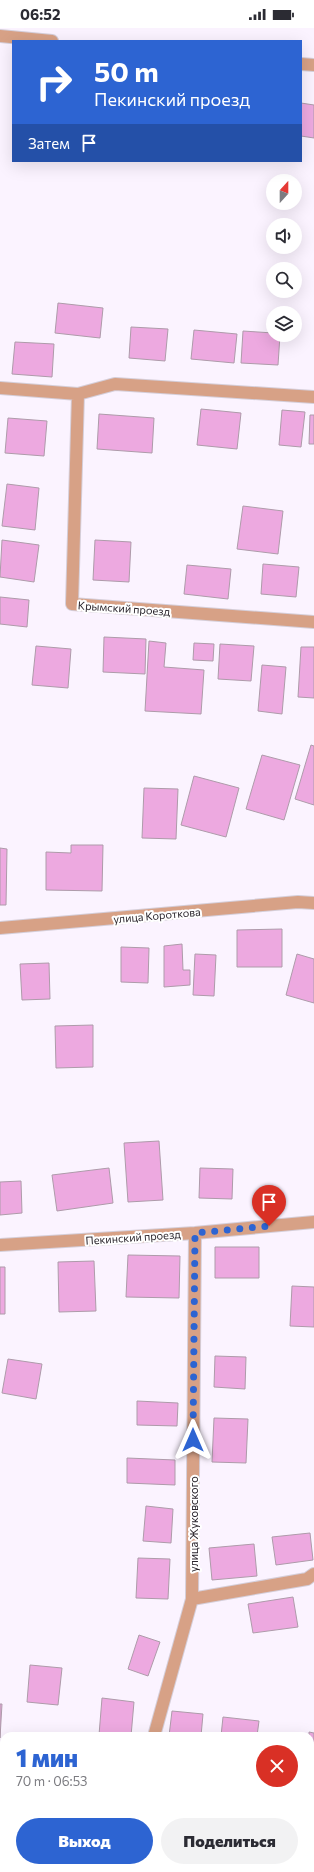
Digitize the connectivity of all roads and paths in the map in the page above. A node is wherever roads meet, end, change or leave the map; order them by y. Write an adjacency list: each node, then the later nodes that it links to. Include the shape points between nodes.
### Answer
1 (0, 36): 2 (street)
2 (42, 40)
3 (302, 64): 4 (street)
4 (314, 65)
5 (0, 388): 6 (street)
6 (78, 394): 7 (street, via 115,384); 8 (street, Крымский проезд, via 72,604)
7 (314, 397)
8 (314, 622)
9 (314, 904): 10 (street, улица Короткова, via 298,902)
10 (0, 928)
11 (314, 1222): 12 (street, Пекинский проезд)
12 (195, 1233): 13 (street, Пекинский проезд); 15 (street, улица Жуковского)
13 (0, 1245)
14 (314, 1574): 15 (street, via 307,1579)
15 (192, 1599): 16 (street, улица Жуковского)
16 (155, 1732)

